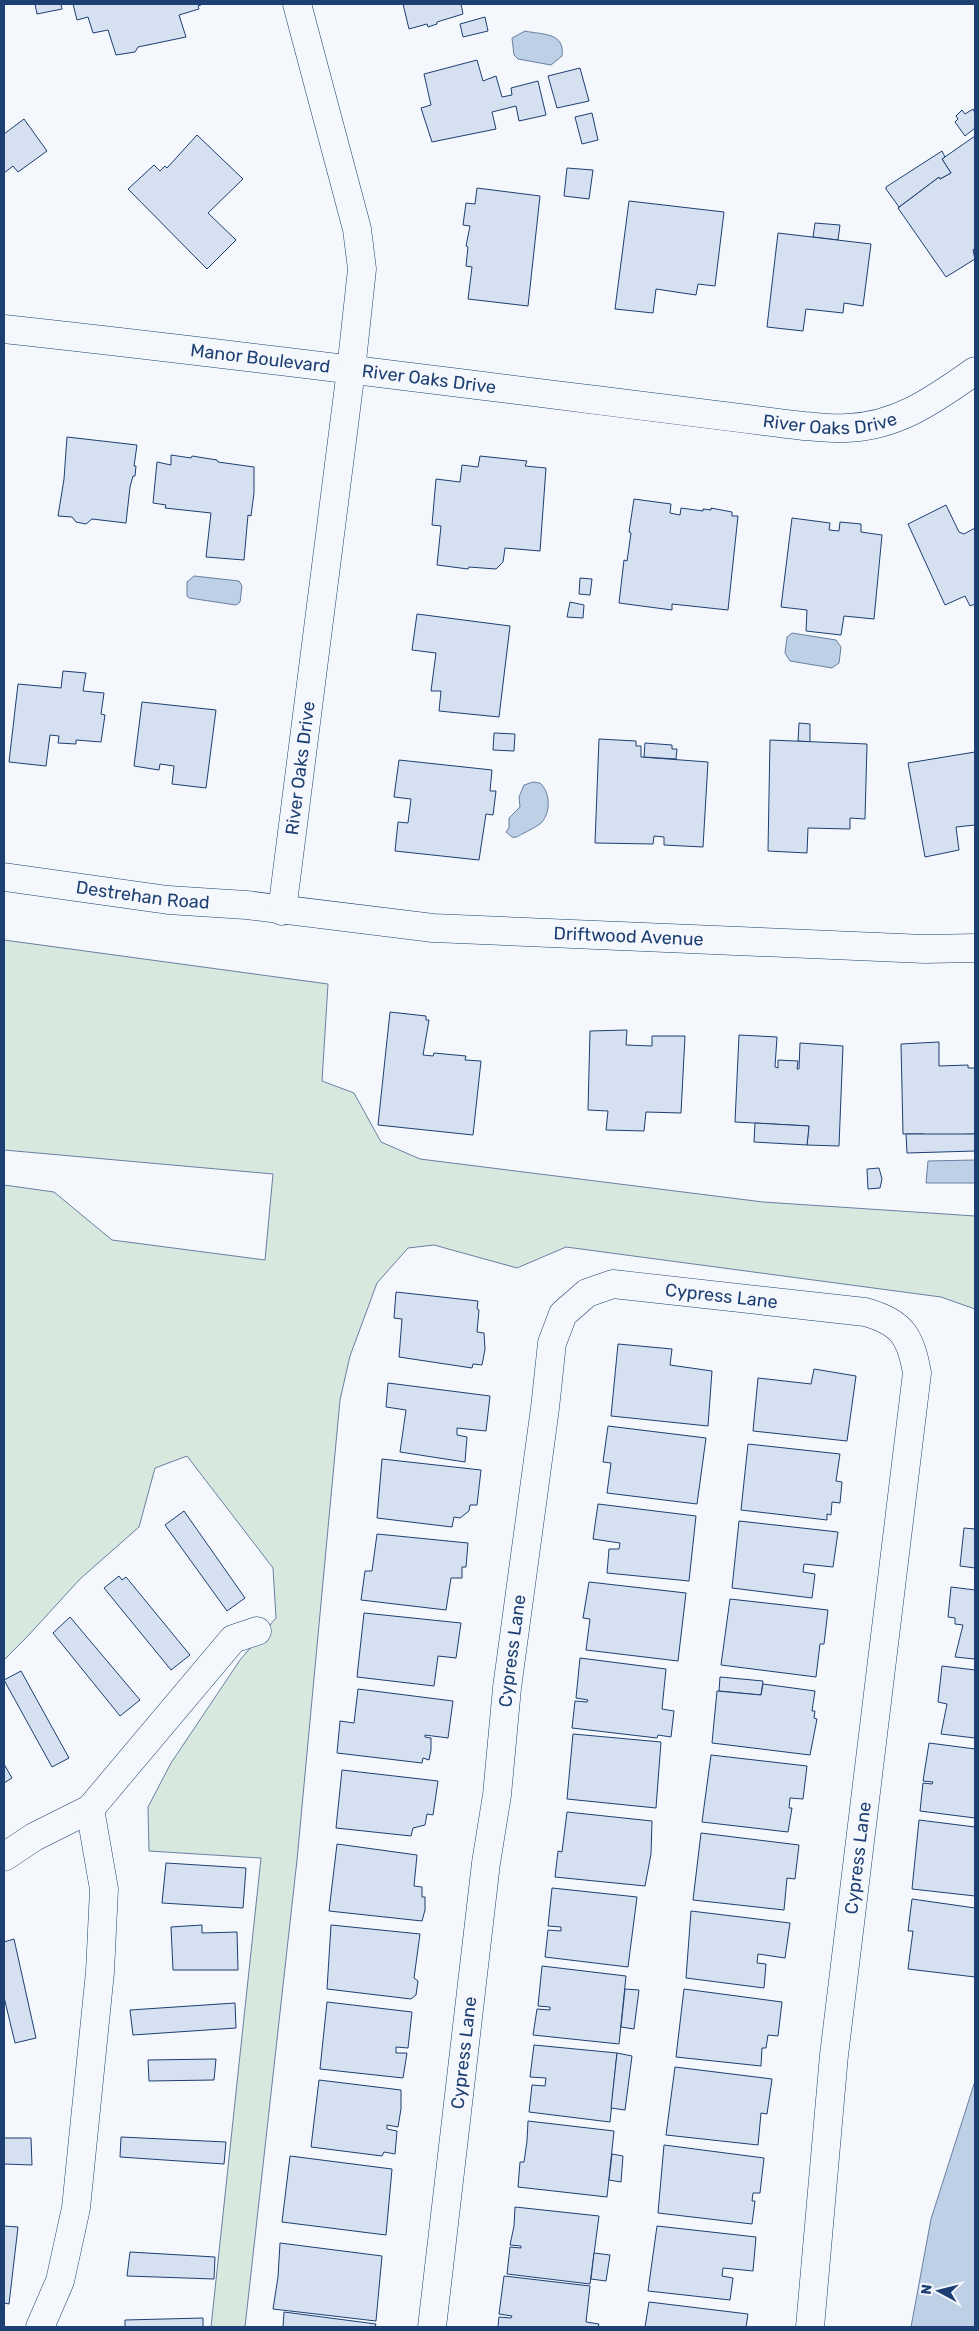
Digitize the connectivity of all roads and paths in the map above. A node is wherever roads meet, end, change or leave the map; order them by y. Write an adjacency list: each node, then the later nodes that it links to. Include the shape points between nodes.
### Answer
1 (297, 4): 3 (street, Manor Boulevard, via 361,249)
2 (4, 329): 3 (street, Manor Boulevard)
3 (351, 370): 4 (street, River Oaks Drive, via 845,429 902,417); 6 (street, River Oaks Drive)
4 (975, 371)
5 (4, 877): 6 (street, Destrehan Road, via 168,900)
6 (282, 911): 7 (street, Driftwood Avenue, via 433,928 925,949)
7 (975, 948)
8 (257, 1631): 9 (street, via 233,1639)
9 (90, 1809): 10 (street, via 34,1837); 11 (street, via 104,1888 100,1972 76,2208 60,2281)
10 (4, 1857)
11 (40, 2327)
12 (432, 2327): 13 (street, Cypress Lane, via 507,1688 552,1343 563,1314 587,1293 613,1284 865,1312 886,1318 902,1332 913,1349 917,1373 834,2056)
13 (810, 2327)

